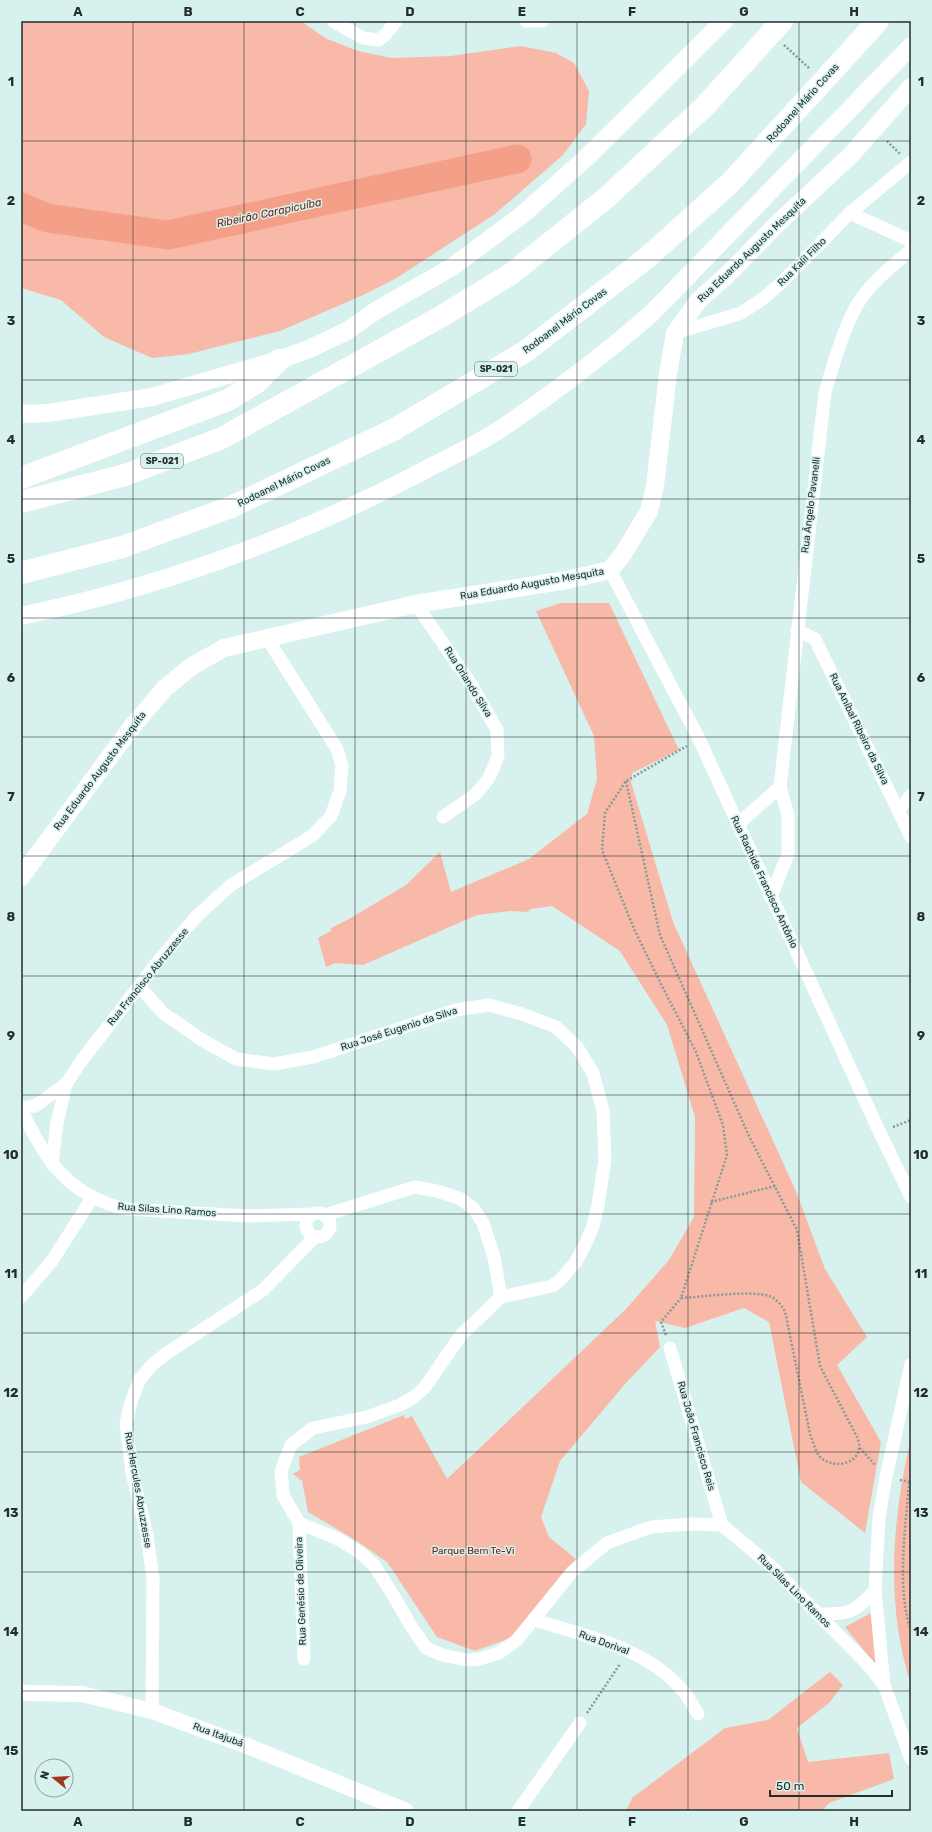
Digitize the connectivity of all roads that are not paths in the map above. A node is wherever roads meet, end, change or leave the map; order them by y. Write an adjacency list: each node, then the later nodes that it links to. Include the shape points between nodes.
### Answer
1 (333, 21): 2 (street, via 363,38 379,40)
2 (396, 21)
3 (526, 21): 4 (street)
4 (544, 21)
5 (724, 21): 15 (main road, via 556,187 494,237 348,331)
6 (782, 21): 18 (highway, SP-021, via 704,106 606,198 511,274 442,316 222,438 125,475)
7 (878, 21): 20 (highway, Rodoanel Mário Covas / SP-021, via 731,182 648,257 526,351 395,429 231,507 122,547)
8 (911, 46): 22 (main road, via 651,314 609,350 506,425 397,485 283,536 166,578)
9 (911, 88): 14 (main road, Rua Eduardo Augusto Mesquita, via 851,155 699,300)
10 (911, 162): 11 (street, Rua Kalil Filho)
11 (850, 213): 12 (street); 14 (street, Rua Kalil Filho, via 782,282 741,314)
12 (911, 241)
13 (911, 250): 23 (street, Rua Ângelo Pavanelli, via 880,277 857,304 840,344 825,392)
14 (675, 333): 19 (main road, Rua Eduardo Augusto Mesquita, via 655,486 649,511 623,554)
15 (279, 360): 16 (main road, via 152,397 48,413); 17 (highway, via 256,384 228,400)
16 (21, 414)
17 (21, 478)
18 (21, 502)
19 (610, 570): 21 (main road, Rua Eduardo Augusto Mesquita, via 567,580); 29 (street, Rua Rachide Francisco Antônio, via 699,739)
20 (21, 573)
21 (416, 604): 24 (main road, Rua Eduardo Augusto Mesquita); 28 (street, Rua Orlando Silva, via 471,684 497,730 498,756 489,778 476,794)
22 (21, 616)
23 (797, 630): 25 (street, Rua Ângelo Pavanelli); 27 (street, Rua Aníbal Ribeiro da Silva, via 815,639)
24 (267, 638): 31 (main road, Rua Eduardo Augusto Mesquita, via 224,648 192,666 165,688 131,728); 33 (street, Rua Francisco Abruzzesse, via 337,749 342,766 340,791 331,816 312,836 231,885 197,916)
25 (780, 787): 29 (street); 32 (street, Rua Ângelo Pavanelli, via 788,815 788,854)
26 (911, 795): 27 (street)
27 (898, 811): 30 (street, Rua Aníbal Ribeiro da Silva)
28 (443, 817)
29 (738, 824): 32 (street, Rua Rachide Francisco Antônio)
30 (911, 837)
31 (21, 877)
32 (771, 897): 37 (street, Rua Rachide Francisco Antônio)
33 (140, 987): 34 (street, Rua Francisco Abruzzesse); 43 (street, Rua José Eugenio da Silva, via 163,1013 202,1040 236,1059 274,1064 313,1057 456,1010 489,1005 556,1027 577,1047 593,1073 604,1111 605,1159 598,1205 585,1245 575,1263 560,1280 552,1286)
34 (66, 1084): 35 (street, Rua Francisco Abruzzesse, via 35,1106); 36 (street, Rua Francisco Abruzzesse, via 57,1123)
35 (21, 1109): 36 (street, Rua Silas Lino Ramos, via 33,1136)
36 (52, 1164): 38 (street, Rua Silas Lino Ramos, via 73,1185)
37 (911, 1197)
38 (92, 1198): 39 (street, Rua Silas Lino Ramos, via 127,1209 249,1216); 42 (street, via 52,1261)
39 (312, 1214): 40 (street); 41 (street, via 308,1218 306,1228)
40 (325, 1215): 41 (street, via 329,1219 329,1231); 43 (street, via 415,1187 459,1198 473,1208 483,1223 494,1257)
41 (315, 1237): 54 (street, Rua Hercules Abruzzesse, via 263,1290 152,1364 140,1379 131,1402 126,1422 132,1472 147,1535 153,1579)
42 (21, 1297)
43 (501, 1297): 46 (street, via 461,1335 425,1387 414,1397 368,1417 313,1428 291,1445 281,1471 283,1495)
44 (670, 1348): 47 (street, Rua João Francisco Reis)
45 (911, 1364): 48 (street, via 879,1517)
46 (299, 1523): 50 (street, via 338,1539 374,1565 426,1648 442,1655 467,1660 499,1653 516,1641); 51 (street, Rua Genésio de Oliveira)
47 (722, 1525): 49 (street, Rua Silas Lino Ramos, via 771,1566); 50 (street, via 651,1527 607,1543 572,1572)
48 (875, 1590): 49 (street, via 864,1604 854,1610 836,1614); 52 (street)
49 (817, 1614): 52 (street, Rua Silas Lino Ramos, via 870,1667)
50 (535, 1620): 55 (street, Rua Dorival, via 628,1651 662,1672 682,1690)
51 (304, 1659)
52 (884, 1685): 57 (street)
53 (21, 1693): 54 (street, Rua Itajubá, via 82,1694)
54 (152, 1711): 58 (street, Rua Itajubá, via 250,1747)
55 (698, 1714)
56 (580, 1723): 59 (street)
57 (911, 1759)
58 (406, 1811)
59 (518, 1811)

